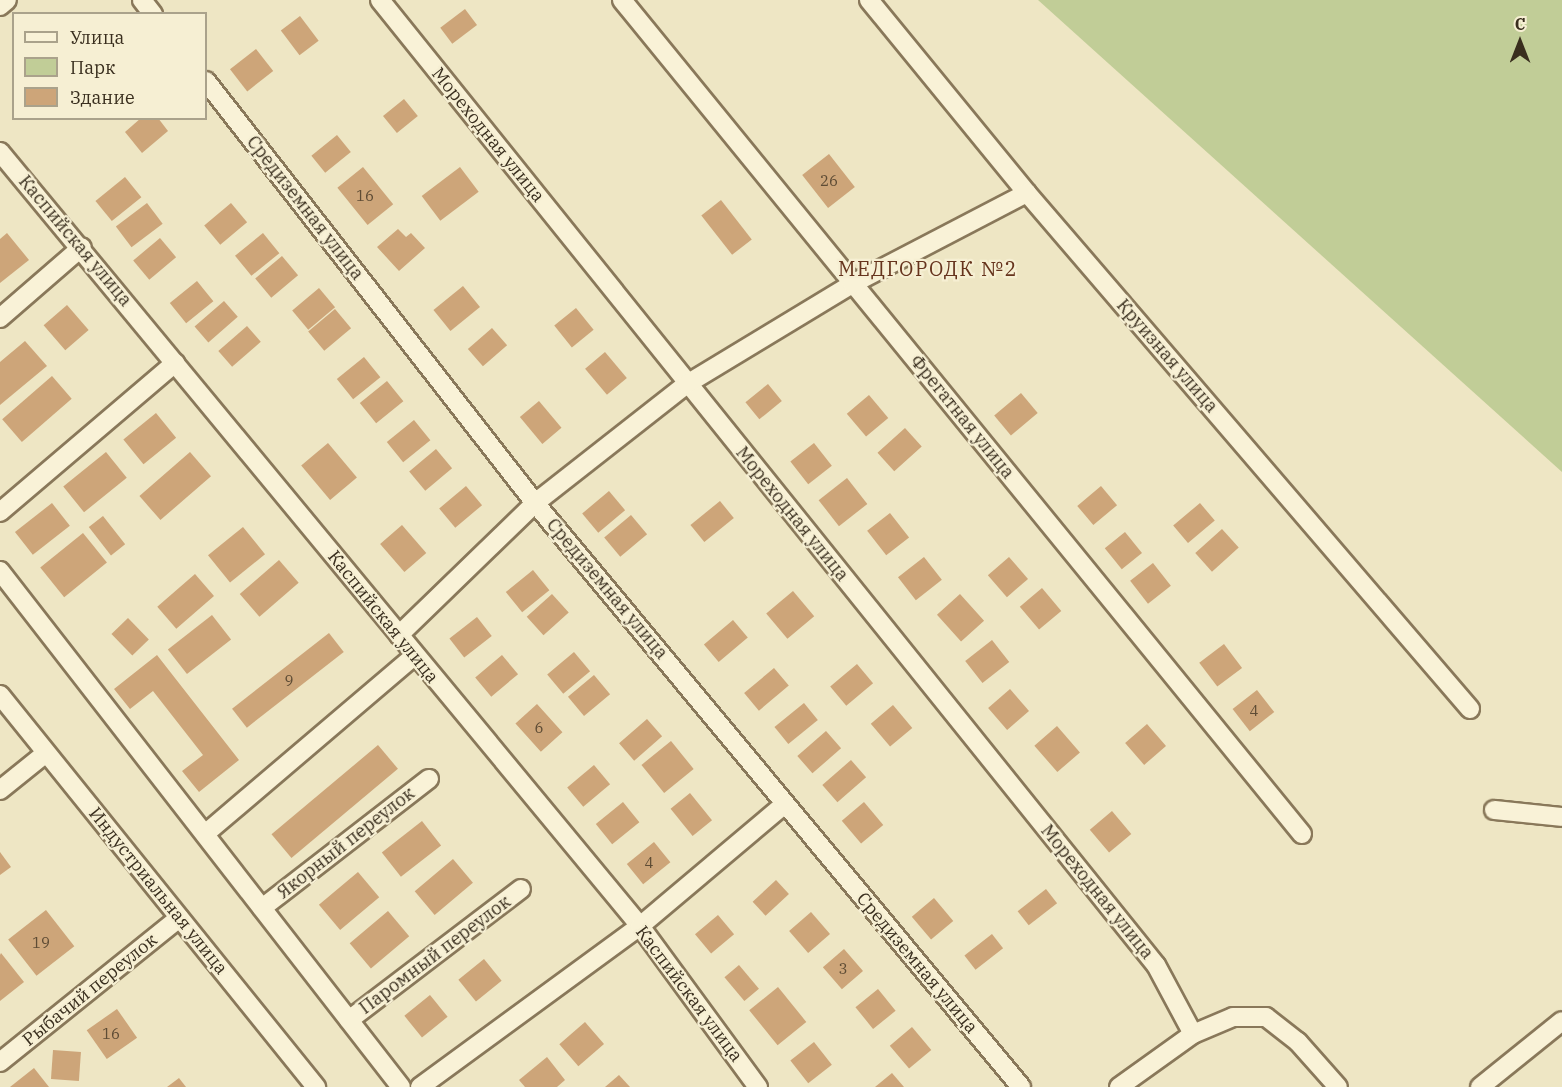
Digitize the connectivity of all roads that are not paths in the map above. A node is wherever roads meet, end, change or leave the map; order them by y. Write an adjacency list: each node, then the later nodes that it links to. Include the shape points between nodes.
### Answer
1 (7, 0): 6 (street)
2 (142, 0): 7 (street)
3 (380, 0): 15 (street, Мореходная улица)
4 (622, 0): 12 (street, Фрегатная улица)
5 (869, 0): 10 (street, Круизная улица)
6 (0, 6)
7 (151, 12)
8 (207, 82): 16 (street, Средиземная улица)
9 (0, 152): 11 (street, Каспийская улица)
10 (1027, 193): 12 (street); 22 (street, Круизная улица)
11 (82, 247): 13 (street); 14 (street, Каспийская улица)
12 (852, 284): 15 (street); 30 (street, Фрегатная улица)
13 (0, 318)
14 (175, 363): 17 (street); 19 (street, Каспийская улица)
15 (687, 384): 16 (street); 37 (street, Мореходная улица, via 1156,964)
16 (535, 503): 19 (street); 26 (street, Средиземная улица)
17 (0, 512)
18 (0, 570): 29 (street)
19 (399, 635): 20 (street, Каспийская улица)
20 (414, 656): 29 (street); 34 (street, Каспийская улица)
21 (0, 695): 23 (street, Индустриальная улица)
22 (1470, 709)
23 (46, 753): 25 (street); 33 (street, Индустриальная улица)
24 (429, 779): 32 (street, Якорный переулок)
25 (0, 790)
26 (785, 804): 34 (street); 43 (street, Средиземная улица)
27 (1494, 810): 28 (street)
28 (1562, 817)
29 (205, 834): 32 (street)
30 (1302, 834)
31 (521, 890): 35 (street, Паромный переулок)
32 (262, 908): 35 (street)
33 (179, 918): 38 (street, Рыбачий переулок); 39 (street, Индустриальная улица)
34 (639, 926): 41 (street); 42 (street, Каспийская улица)
35 (349, 1020): 40 (street)
36 (1562, 1021): 46 (street)
37 (1193, 1034): 44 (street); 45 (street, via 1233,1017 1266,1017 1298,1042)
38 (0, 1062)
39 (307, 1084)
40 (401, 1087)
41 (420, 1087)
42 (758, 1087)
43 (1021, 1087)
44 (1119, 1087)
45 (1338, 1087)
46 (1479, 1087)

